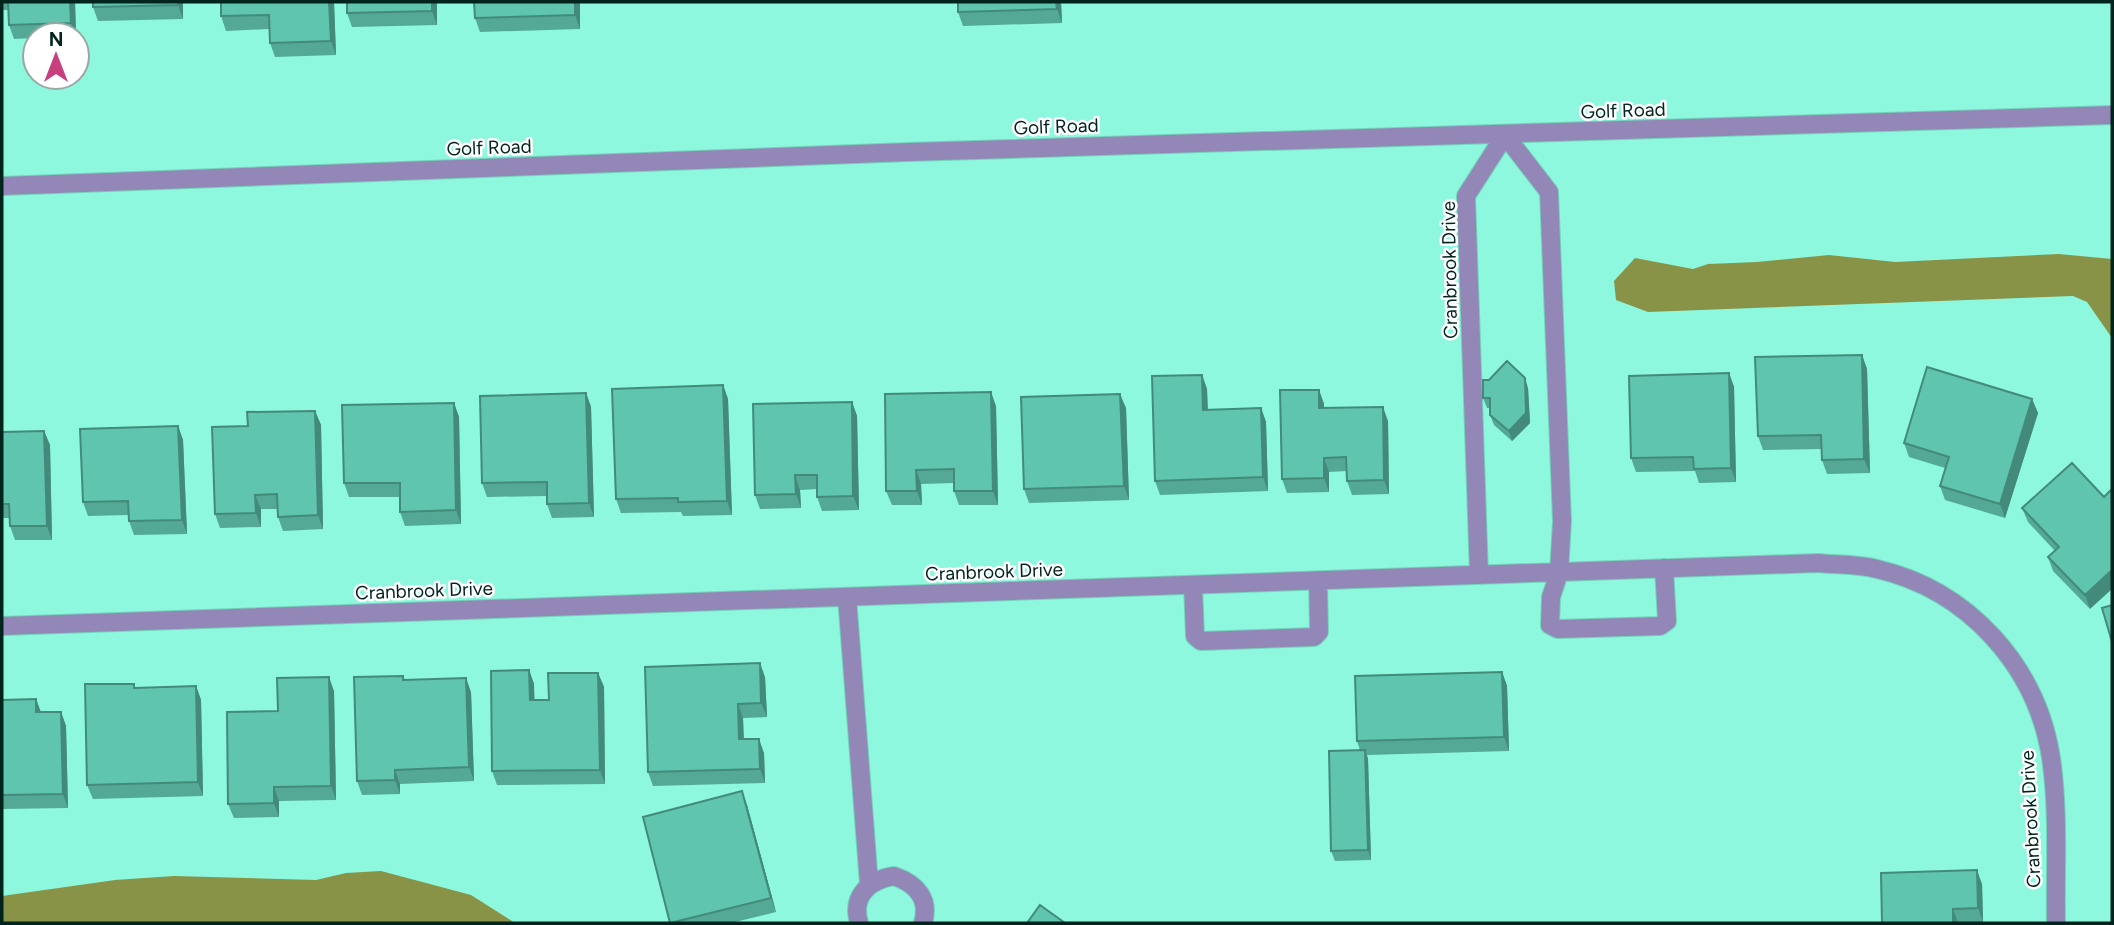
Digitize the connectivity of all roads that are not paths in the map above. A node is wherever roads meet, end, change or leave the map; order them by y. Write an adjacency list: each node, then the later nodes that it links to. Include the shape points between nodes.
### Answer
1 (2112, 115): 2 (street, Golf Road)
2 (1505, 135): 3 (street, Golf Road, via 923,151); 5 (street, via 1549,192 1562,521); 6 (street, Cranbrook Drive, via 1466,196)
3 (2, 186)
4 (1664, 568): 5 (street, Cranbrook Drive); 5 (street, via 1667,621 1660,626 1558,629 1550,625 1551,597); 14 (street, Cranbrook Drive, via 1818,563 1875,568 1927,586 1973,617 1993,636 2025,681 2046,732 2053,786)
5 (1559, 573): 6 (street, Cranbrook Drive)
6 (1479, 575): 7 (street, Cranbrook Drive)
7 (1318, 581): 8 (street, Cranbrook Drive); 8 (street, via 1320,632 1314,637 1200,641 1195,636)
8 (1193, 585): 9 (street, Cranbrook Drive)
9 (847, 597): 10 (street, Cranbrook Drive); 11 (street)
10 (2, 626)
11 (869, 884): 12 (street, via 856,908); 13 (street, via 894,876 908,881 925,901)
12 (859, 923)
13 (923, 923)
14 (2056, 923)

